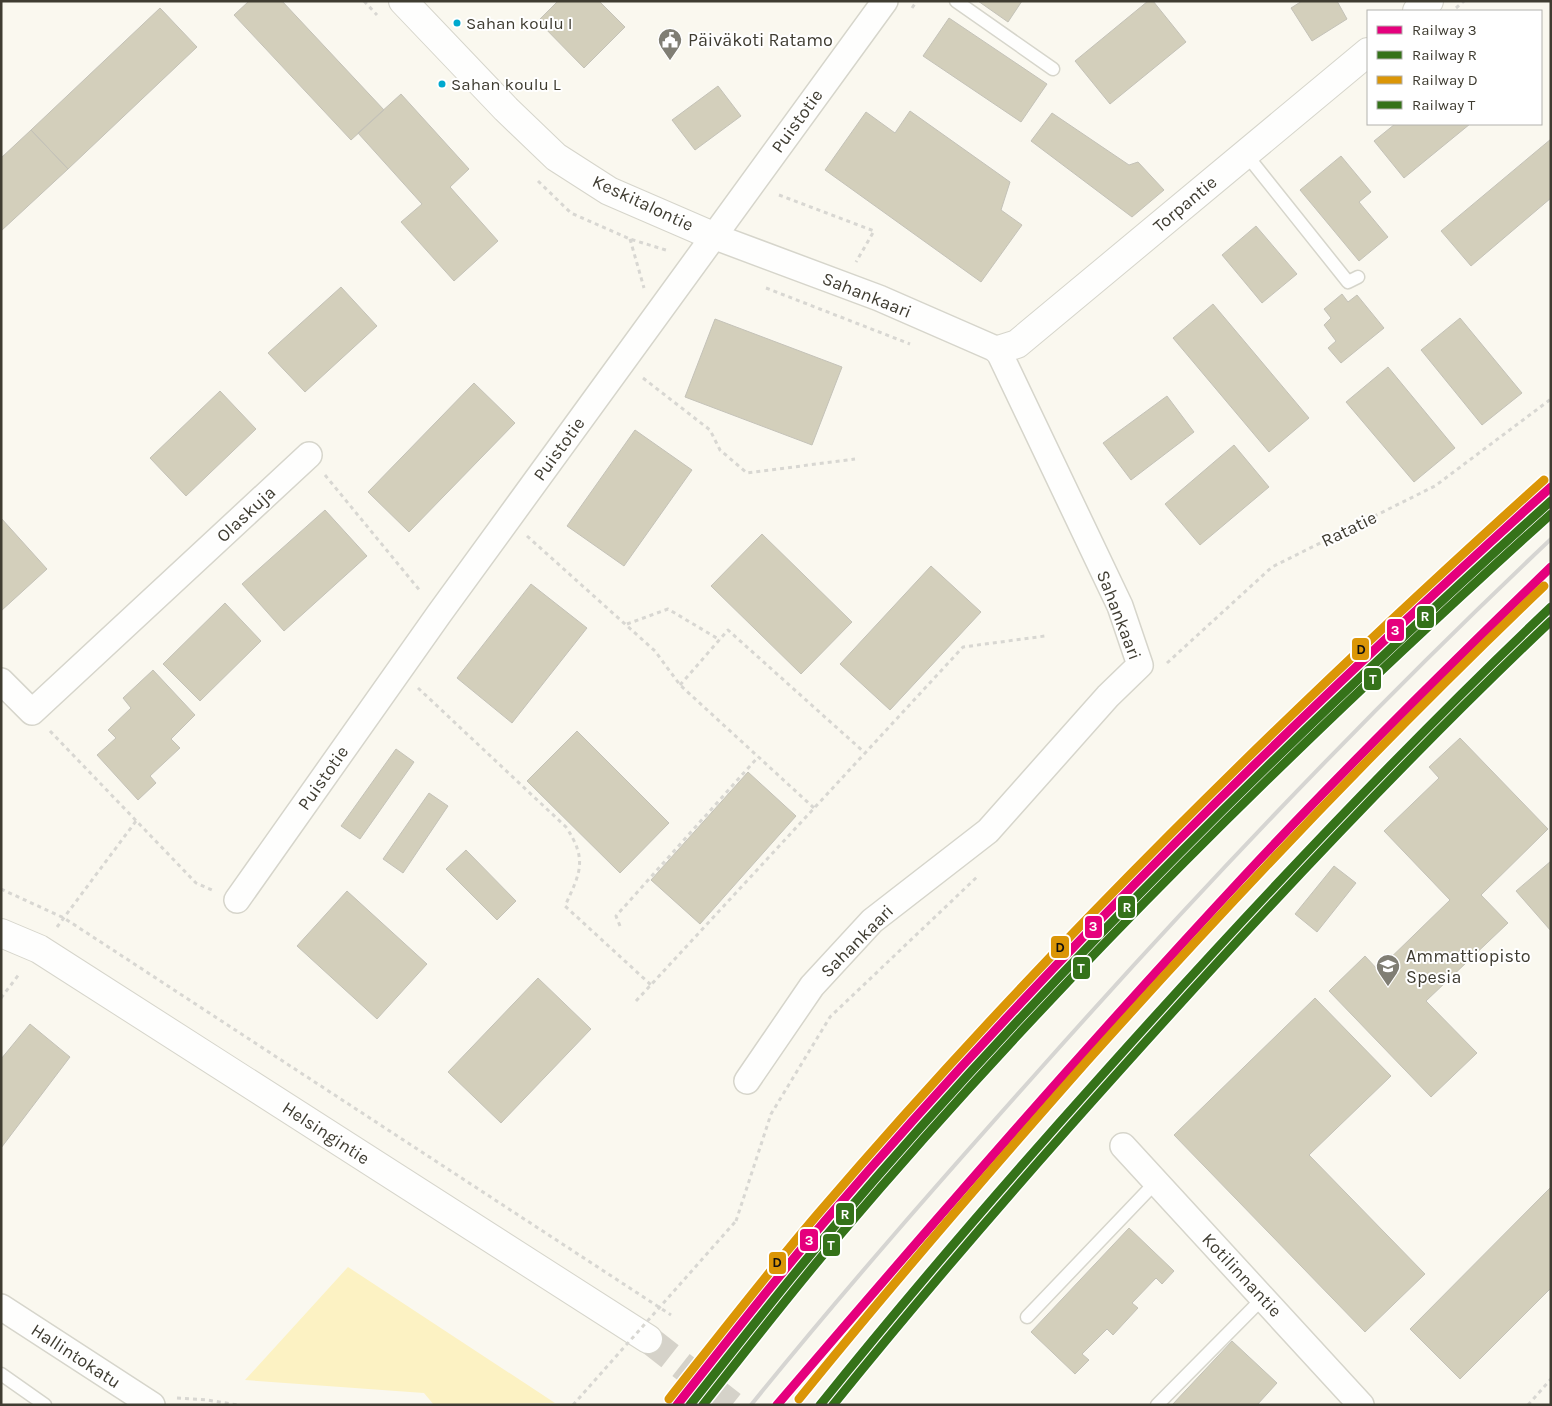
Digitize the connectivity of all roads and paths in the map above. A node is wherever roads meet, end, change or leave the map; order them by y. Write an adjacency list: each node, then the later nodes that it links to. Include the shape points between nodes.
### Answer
1 (364, 1): 9 (path)
2 (403, 1): 17 (street, Keskitalontie, via 556,157 610,191)
3 (885, 1): 17 (street, Puistotie)
4 (917, 1): 7 (path)
5 (956, 1): 11 (lane)
6 (1429, 1): 8 (street)
7 (911, 9)
8 (1418, 10)
9 (384, 22)
10 (1367, 53): 12 (street, Torpantie)
11 (1053, 69)
12 (1245, 154): 21 (lane, via 1348,282); 25 (street, Torpantie, via 1017,344)
13 (537, 180): 18 (path, via 570,213)
14 (784, 187): 15 (path)
15 (779, 195): 16 (path); 20 (path, via 874,231)
16 (773, 202)
17 (713, 236): 19 (street, Puistotie); 25 (street, Sahankaari, via 879,298)
18 (630, 239): 19 (path); 23 (path)
19 (696, 260): 23 (street, Puistotie)
20 (855, 265)
21 (1358, 277)
22 (759, 285): 24 (path)
23 (652, 320): 26 (street, Puistotie)
24 (914, 345)
25 (998, 350): 52 (street, Sahankaari, via 1120,606 1140,664 988,831 872,921 812,986)
26 (622, 362): 29 (path, via 710,430 720,450 747,473); 30 (street, Puistotie)
27 (1551, 399): 35 (path, Ratatie, via 1435,486 1272,567)
28 (308, 456): 31 (path); 39 (street, Olaskuja)
29 (855, 459)
30 (508, 519): 31 (street, Puistotie); 32 (path)
31 (439, 614): 36 (street, Puistotie)
32 (626, 624): 34 (path, via 668,609); 38 (path, via 655,651)
33 (1045, 636): 40 (path, via 963,647)
34 (720, 640): 38 (path); 40 (path, via 728,630)
35 (1164, 666)
36 (400, 670): 46 (street, Puistotie); 50 (path, via 566,827 581,860 576,882 565,906)
37 (1, 682): 39 (street)
38 (680, 685): 41 (path)
39 (32, 712): 43 (path)
40 (864, 754): 42 (path)
41 (758, 757): 42 (path); 48 (path, via 616,916)
42 (814, 808): 50 (path)
43 (136, 820): 46 (path, via 196,883); 47 (path)
44 (984, 870): 64 (path, bridge, via 830,1016 771,1114 736,1221)
45 (1, 889): 47 (path)
46 (237, 900)
47 (64, 918): 57 (path)
48 (620, 926)
49 (1, 933): 59 (street, Helsingintie, via 39,948)
50 (650, 985): 51 (path)
51 (636, 1001)
52 (747, 1081)
53 (1122, 1146): 54 (street, Kotilinnantie)
54 (1156, 1182): 55 (street, Kotilinnantie); 58 (lane)
55 (1263, 1298): 65 (lane); 66 (street, Kotilinnantie)
56 (1, 1307): 63 (street, Hallintokatu)
57 (671, 1315)
58 (1027, 1317)
59 (648, 1339)
60 (1, 1374): 62 (lane)
61 (1551, 1380): 67 (path)
62 (45, 1405)
63 (152, 1405)
64 (573, 1405)
65 (1157, 1405)
66 (1361, 1405)
67 (1528, 1405)

